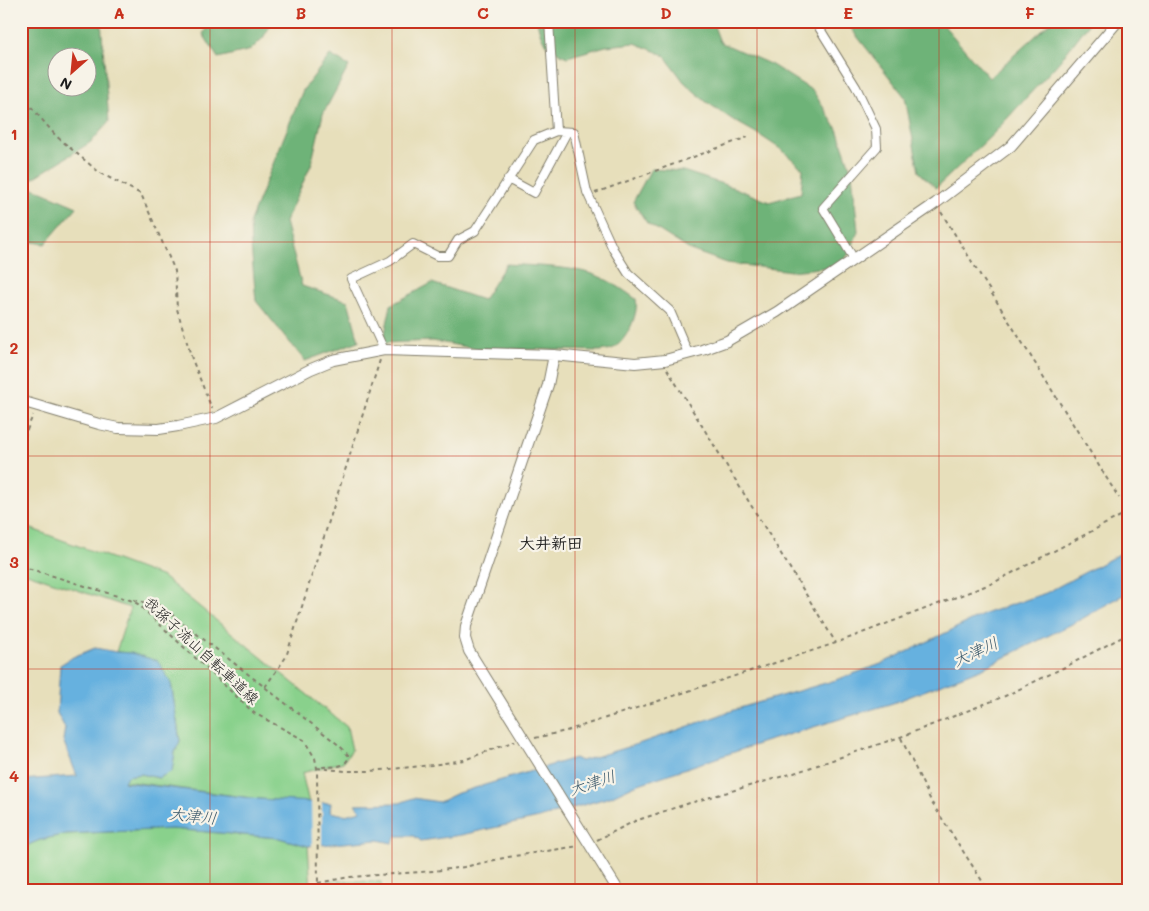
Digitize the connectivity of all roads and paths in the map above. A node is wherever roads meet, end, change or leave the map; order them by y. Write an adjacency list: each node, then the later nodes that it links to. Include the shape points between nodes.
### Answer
1 (549, 21): 5 (street)
2 (815, 21): 11 (street, via 856,87 876,129 877,147 823,208)
3 (1118, 21): 10 (street, via 1011,146)
4 (21, 95): 18 (path, via 56,136 85,161 100,173 141,194 175,271 177,309 192,359)
5 (556, 131): 6 (street); 8 (street, via 534,140)
6 (567, 132): 8 (street, via 534,193); 9 (street, via 574,132)
7 (748, 137): 9 (path)
8 (508, 179): 12 (street, via 475,231 458,240 448,256 437,256 414,244 390,261 351,279)
9 (588, 195): 13 (street, via 628,273 670,311)
10 (936, 203): 11 (street); 20 (path)
11 (854, 259): 13 (street, via 752,328 727,341)
12 (384, 350): 14 (street); 18 (street, via 332,360); 26 (path, via 286,657)
13 (688, 353): 15 (street)
14 (554, 356): 15 (street, via 635,363); 28 (street, via 548,385 466,626 465,638 469,651)
15 (665, 360): 25 (path)
16 (21, 401): 17 (street)
17 (37, 406): 18 (street, via 118,428 159,429); 19 (path)
18 (216, 418)
19 (21, 444)
20 (1119, 498)
21 (1128, 512): 25 (path, via 993,583)
22 (21, 566): 23 (path, 我孫子流山自転車道線)
23 (130, 600): 26 (path, via 161,606); 29 (path, 我孫子流山自転車道線, via 145,610 254,713 304,740)
24 (1128, 634): 27 (path, via 1005,696)
25 (836, 643): 28 (path, via 566,731)
26 (265, 687): 29 (path, via 350,756 344,765)
27 (900, 737): 30 (path, via 635,821); 34 (path, via 932,803)
28 (524, 740): 29 (path, via 464,760 432,766 371,771); 30 (street)
29 (317, 768): 31 (path)
30 (589, 844): 31 (path, via 444,870 350,877); 33 (street)
31 (318, 883): 32 (path)
32 (318, 890)
33 (618, 890)
34 (988, 890)

